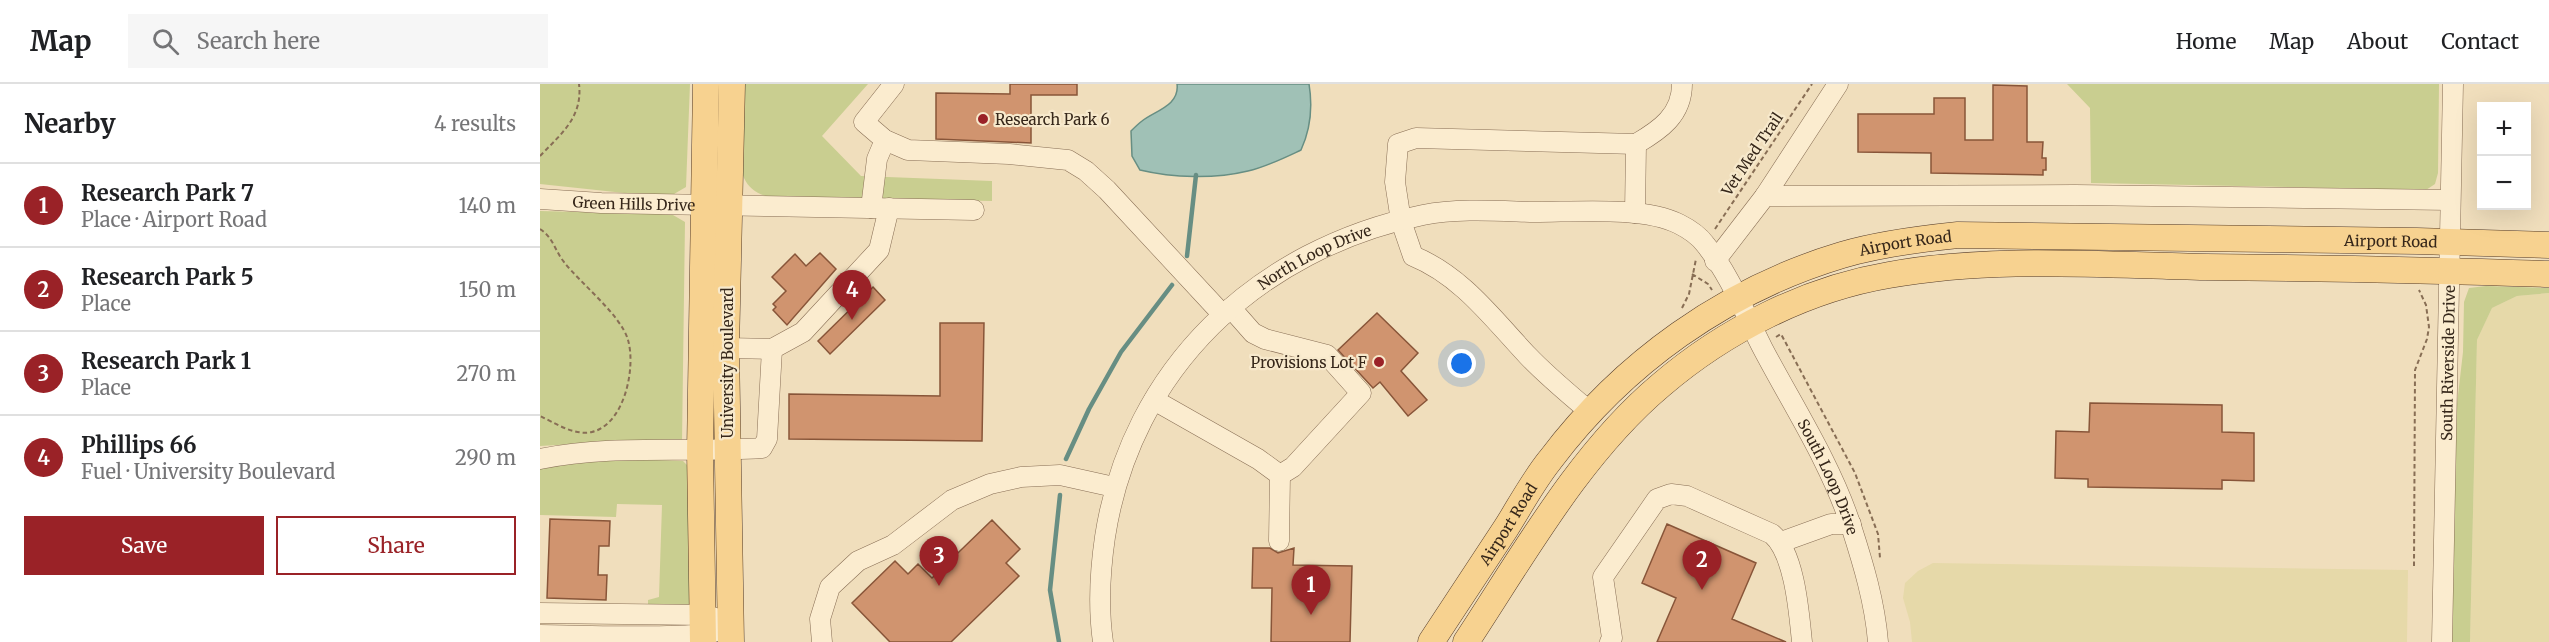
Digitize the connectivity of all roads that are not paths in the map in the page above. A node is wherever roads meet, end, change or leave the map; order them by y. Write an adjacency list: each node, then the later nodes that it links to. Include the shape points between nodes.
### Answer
1 (706, 84): 12 (main road, University Boulevard)
2 (732, 84): 13 (main road, University Boulevard)
3 (894, 84): 7 (street, via 864,122)
4 (1682, 84): 8 (street, via 1681,101 1675,112 1659,130)
5 (1838, 84): 9 (street)
6 (2453, 84): 11 (street, South Riverside Drive)
7 (885, 140): 14 (street, via 877,159); 24 (street, via 908,150 1068,160 1107,190)
8 (1636, 144): 16 (street); 17 (street, via 1416,138 1398,144 1395,182)
9 (1765, 196): 11 (street); 20 (street)
10 (540, 199): 12 (street, Green Hills Drive)
11 (2450, 200): 18 (street, South Riverside Drive)
12 (703, 205): 13 (street, Green Hills Drive); 31 (main road, University Boulevard)
13 (730, 206): 14 (street, Green Hills Drive); 26 (main road, University Boulevard)
14 (880, 208): 15 (street, Green Hills Drive); 27 (street, via 879,250 803,332)
15 (974, 210)
16 (1635, 213): 17 (street, North Loop Drive, via 1445,212); 20 (street, North Loop Drive, via 1682,226 1705,244)
17 (1401, 221): 24 (street, North Loop Drive, via 1339,240 1306,256 1272,275); 29 (street, via 1413,256 1433,264 1460,284 1530,358)
18 (2450, 242): 19 (main road, Airport Road); 21 (street, South Riverside Drive); 23 (main road, Airport Road, via 1958,235 1842,255)
19 (2549, 245)
20 (1707, 258): 23 (street, North Loop Drive)
21 (2450, 270): 22 (main road, Airport Road); 25 (main road, Airport Road, via 1995,263 1958,266 1849,284 1820,294); 49 (street, South Riverside Drive)
22 (2549, 274)
23 (1726, 296): 25 (street, South Loop Drive); 29 (main road, Airport Road, via 1709,314 1650,355)
24 (1227, 311): 28 (street, North Loop Drive, via 1189,349); 33 (street, via 1265,339 1328,355 1361,393 1293,467)
25 (1759, 332): 35 (street, South Loop Drive); 45 (main road, Airport Road, via 1692,361 1630,412 1593,453)
26 (726, 348): 27 (street); 30 (main road, University Boulevard)
27 (772, 349): 30 (street, via 767,440 762,448)
28 (1154, 400): 33 (street); 34 (street, North Loop Drive, via 1125,455)
29 (1590, 412): 44 (main road, Airport Road, via 1549,460)
30 (727, 450): 31 (street); 40 (main road, University Boulevard)
31 (700, 451): 32 (street, via 621,450); 39 (main road, University Boulevard)
32 (540, 459)
33 (1280, 475): 36 (street)
34 (1114, 487): 42 (street, via 1060,475 1021,477 990,484 952,500 893,545 858,561 830,587 820,619); 43 (street, North Loop Drive, via 1102,557)
35 (1851, 524): 37 (street, via 1831,524); 48 (street, South Loop Drive)
36 (1279, 541)
37 (1781, 542): 46 (street, via 1772,534 1687,496 1671,494 1658,499 1603,577); 47 (street, via 1797,601)
38 (540, 613): 39 (street)
39 (703, 631): 40 (street, via 718,619); 41 (street, via 638,637)
40 (731, 634)
41 (540, 635)
42 (822, 642)
43 (1103, 642)
44 (1431, 642)
45 (1466, 642)
46 (1610, 642)
47 (1802, 642)
48 (1878, 642)
49 (2442, 642)

